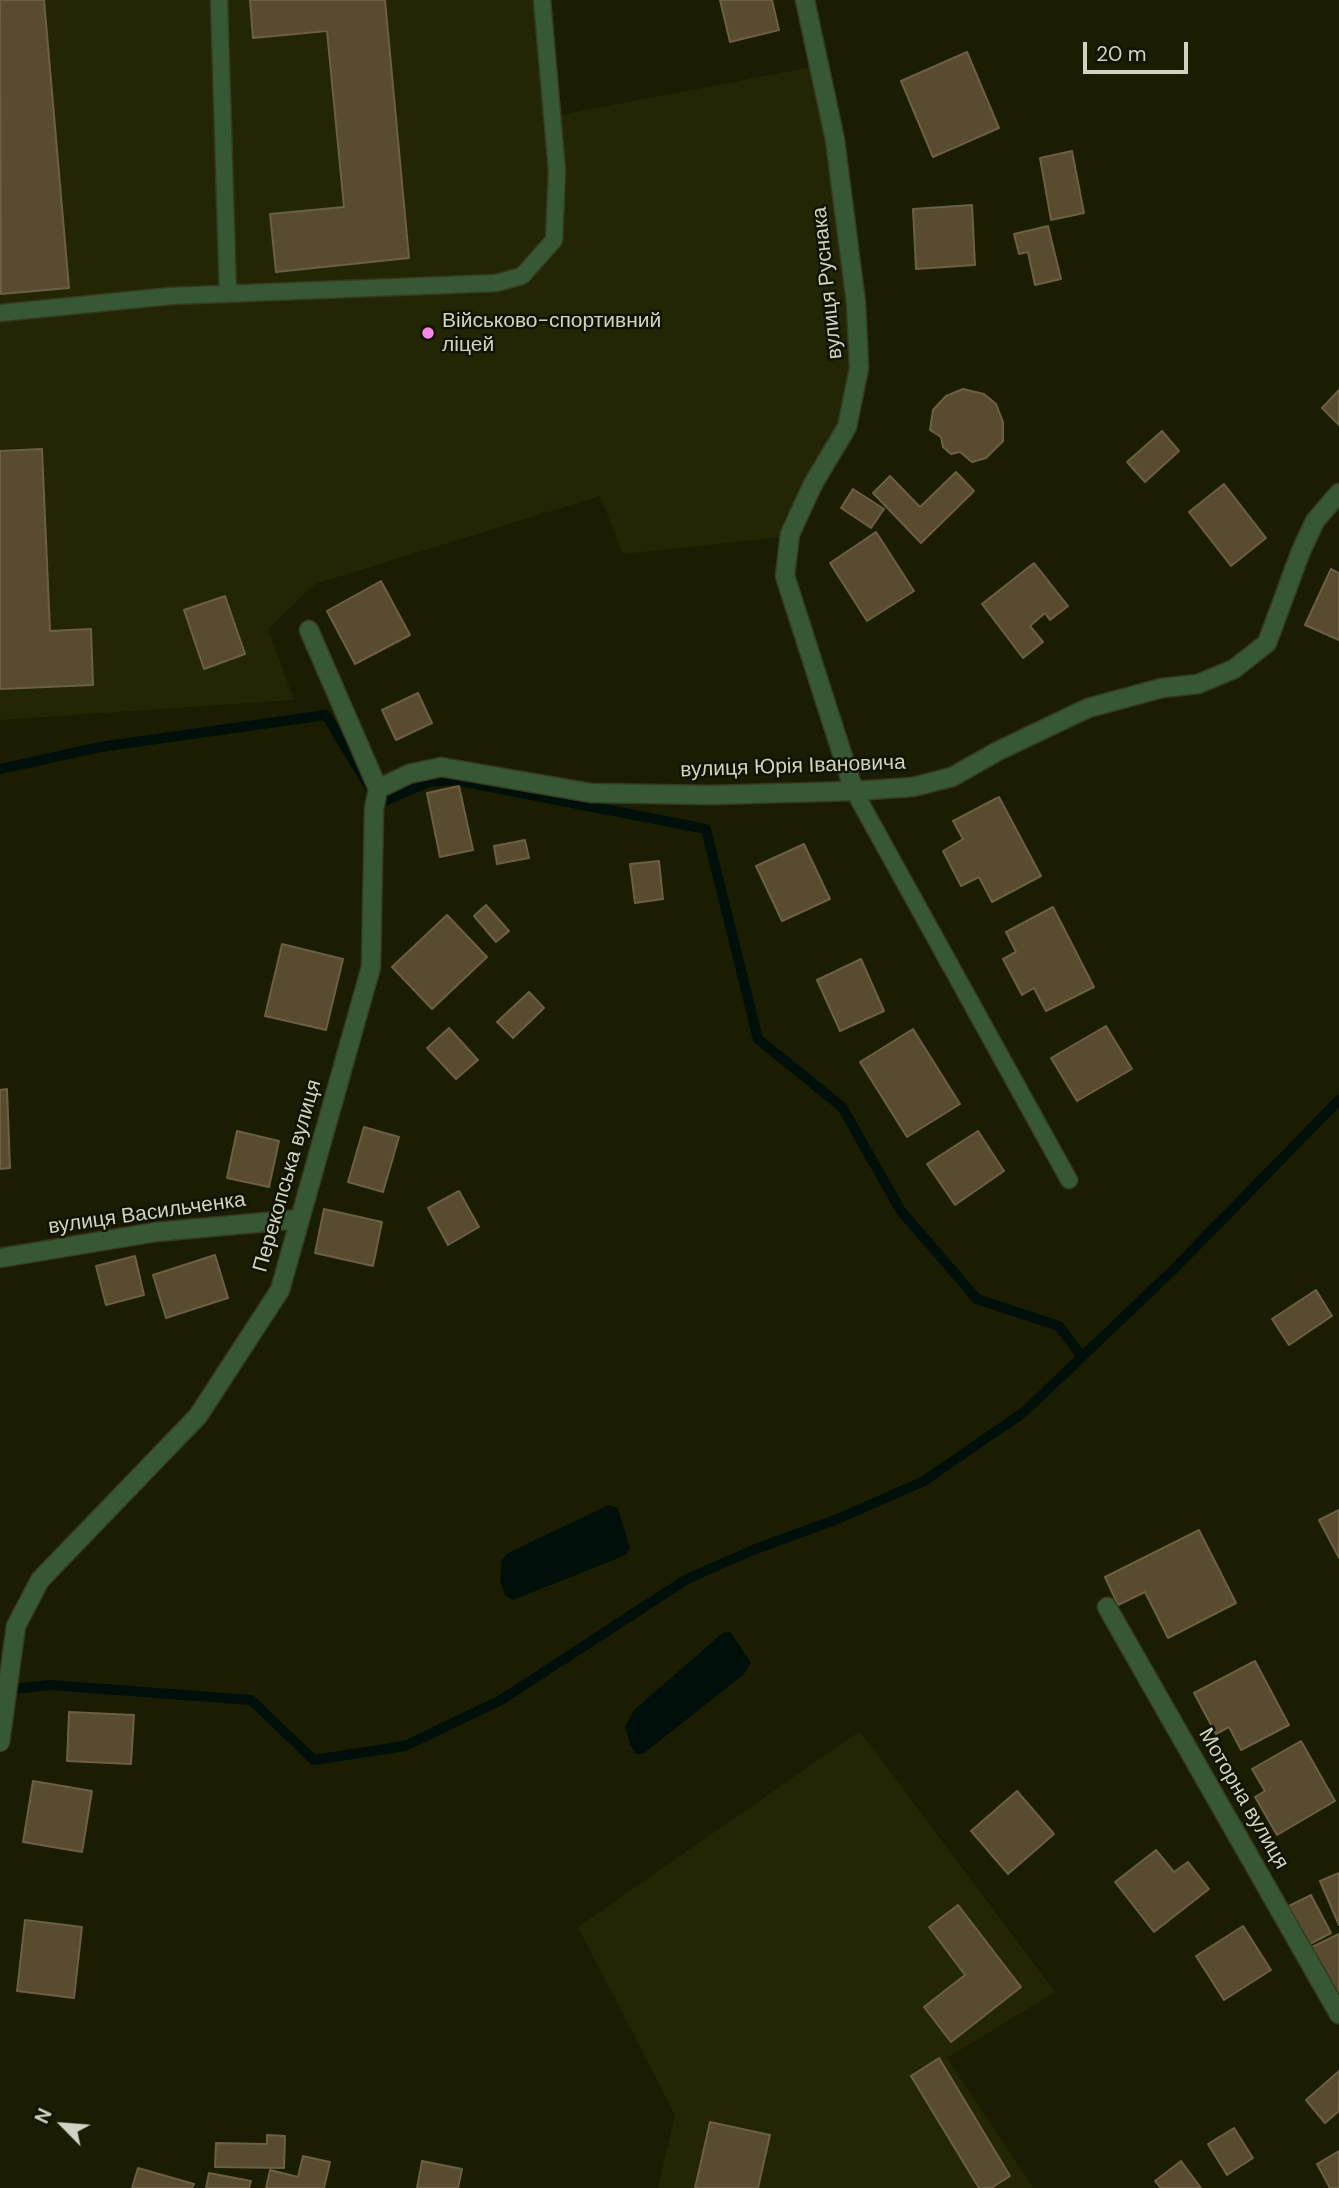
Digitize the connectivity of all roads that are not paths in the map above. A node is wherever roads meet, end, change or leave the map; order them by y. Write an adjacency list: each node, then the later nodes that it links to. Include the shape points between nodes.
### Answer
1 (219, 0): 4 (lane)
2 (542, 0): 4 (lane, via 557,171 554,240 523,276 496,283)
3 (805, 0): 9 (street, вулиця Руснака, via 835,140 856,303 859,368 847,427 790,534 785,576)
4 (228, 294): 5 (lane)
5 (0, 313)
6 (1339, 493): 9 (street, вулиця Юрія Івановича, via 1315,521 1266,643 1234,669 1198,684 1162,688 1088,708 952,777 912,787)
7 (309, 630): 8 (street)
8 (378, 789): 9 (street, вулиця Юрія Івановича, via 409,774 441,767 591,793); 11 (street, Перекопська вулиця, via 370,967)
9 (854, 791): 10 (lane)
10 (1069, 1180)
11 (300, 1219): 12 (street, вулиця Васильченка, via 156,1232); 14 (street, Перекопська вулиця, via 280,1290 198,1416 40,1580 16,1626)
12 (0, 1258)
13 (1107, 1607): 15 (street, Моторна вулиця)
14 (0, 1742)
15 (1339, 2014)

